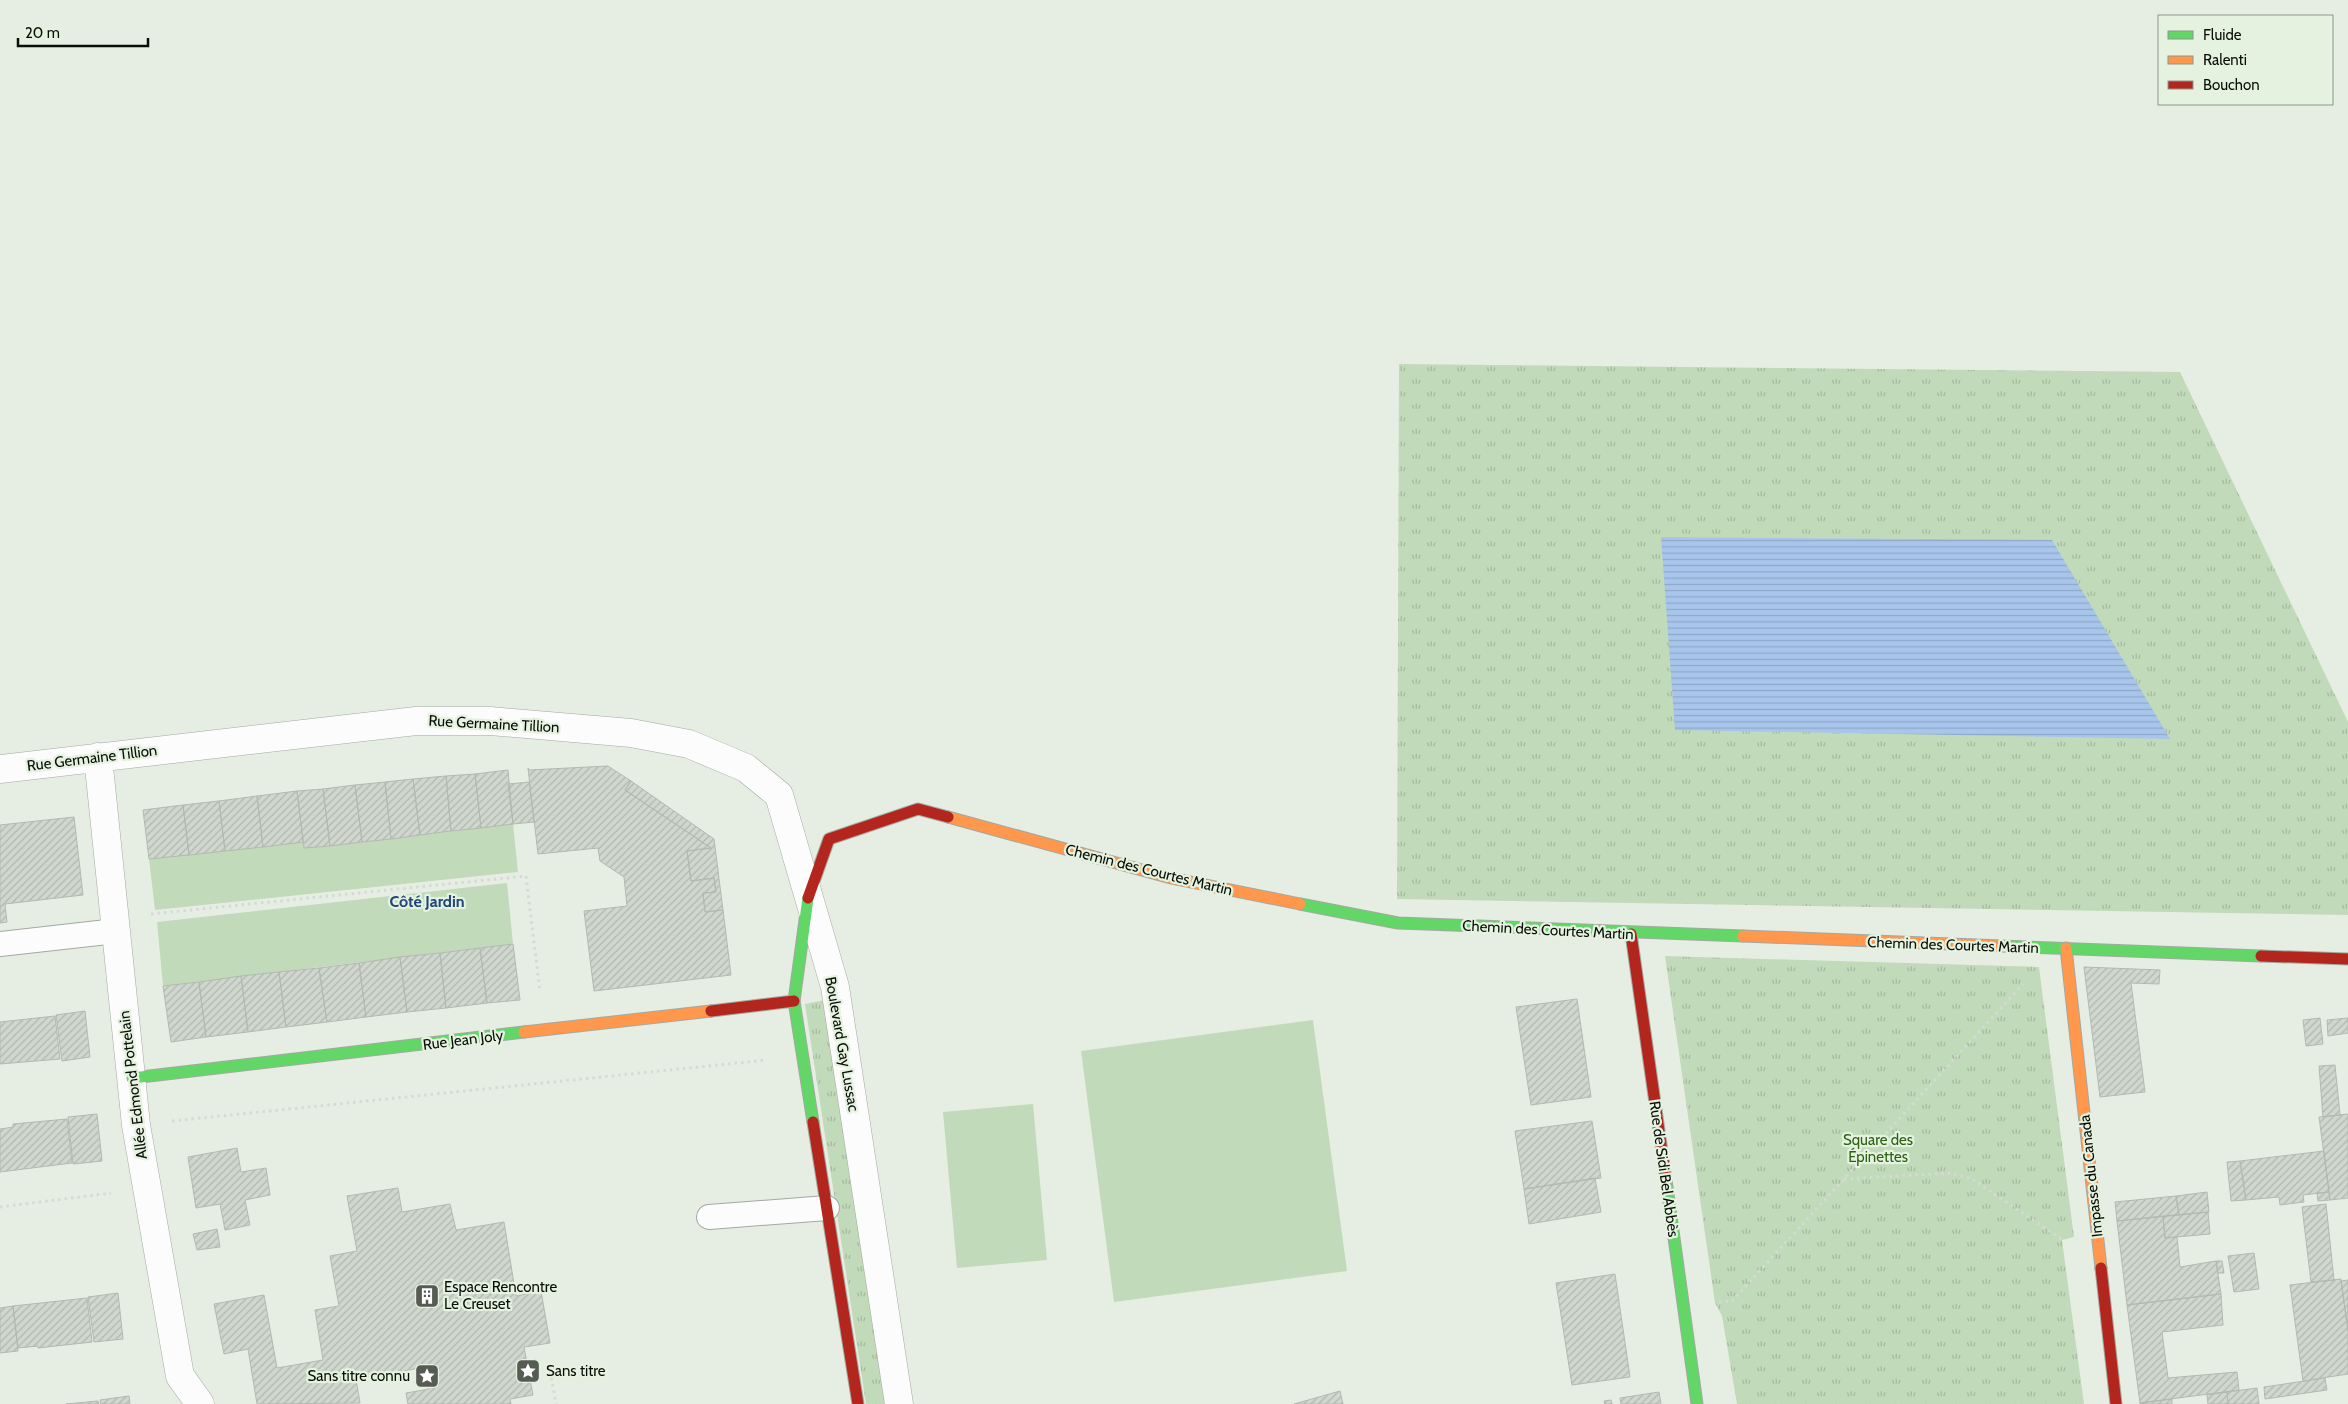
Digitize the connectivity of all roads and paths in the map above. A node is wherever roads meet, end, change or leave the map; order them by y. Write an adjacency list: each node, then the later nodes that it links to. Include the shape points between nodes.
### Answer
1 (98, 757): 2 (street, Rue Germaine Tillion); 3 (street, Rue Germaine Tillion, via 416,721 490,721 631,733 689,744 746,768 780,795); 4 (street, Allée Edmond Pottelain)
2 (0, 769)
3 (808, 897): 5 (street, Chemin des Courtes Martin, via 829,839 918,809 1171,878 1398,924); 10 (street); 26 (street, Boulevard Gay Lussac, via 835,987)
4 (116, 925): 6 (lane); 11 (path, via 526,876); 13 (street, Allée Edmond Pottelain)
5 (1632, 934): 7 (street, Chemin des Courtes Martin); 21 (street, Rue de Sidi Bel Abbès)
6 (0, 944)
7 (2066, 948): 8 (street, Chemin des Courtes Martin); 9 (street, Impasse du Canada)
8 (2348, 959)
9 (2068, 967): 15 (path, via 2039,967); 20 (street, Impasse du Canada)
10 (794, 1001): 11 (street, Rue Jean Joly); 12 (street)
11 (544, 1030): 13 (street, Rue Jean Joly)
12 (803, 1057): 14 (path); 18 (street)
13 (132, 1078): 14 (street, Allée Edmond Pottelain)
14 (136, 1125): 16 (street, Allée Edmond Pottelain)
15 (1844, 1178): 20 (path, via 1950,1173 1972,1179); 21 (path, via 1732,1301)
16 (147, 1189): 17 (path); 23 (street, Allée Edmond Pottelain, via 180,1376)
17 (0, 1207)
18 (827, 1208): 19 (lane); 25 (street)
19 (709, 1217)
20 (2100, 1262): 28 (street, Impasse du Canada)
21 (1683, 1305): 27 (street, Rue de Sidi Bel Abbès)
22 (549, 1365): 24 (path)
23 (200, 1404)
24 (556, 1404)
25 (858, 1404)
26 (899, 1404)
27 (1697, 1404)
28 (2116, 1404)

